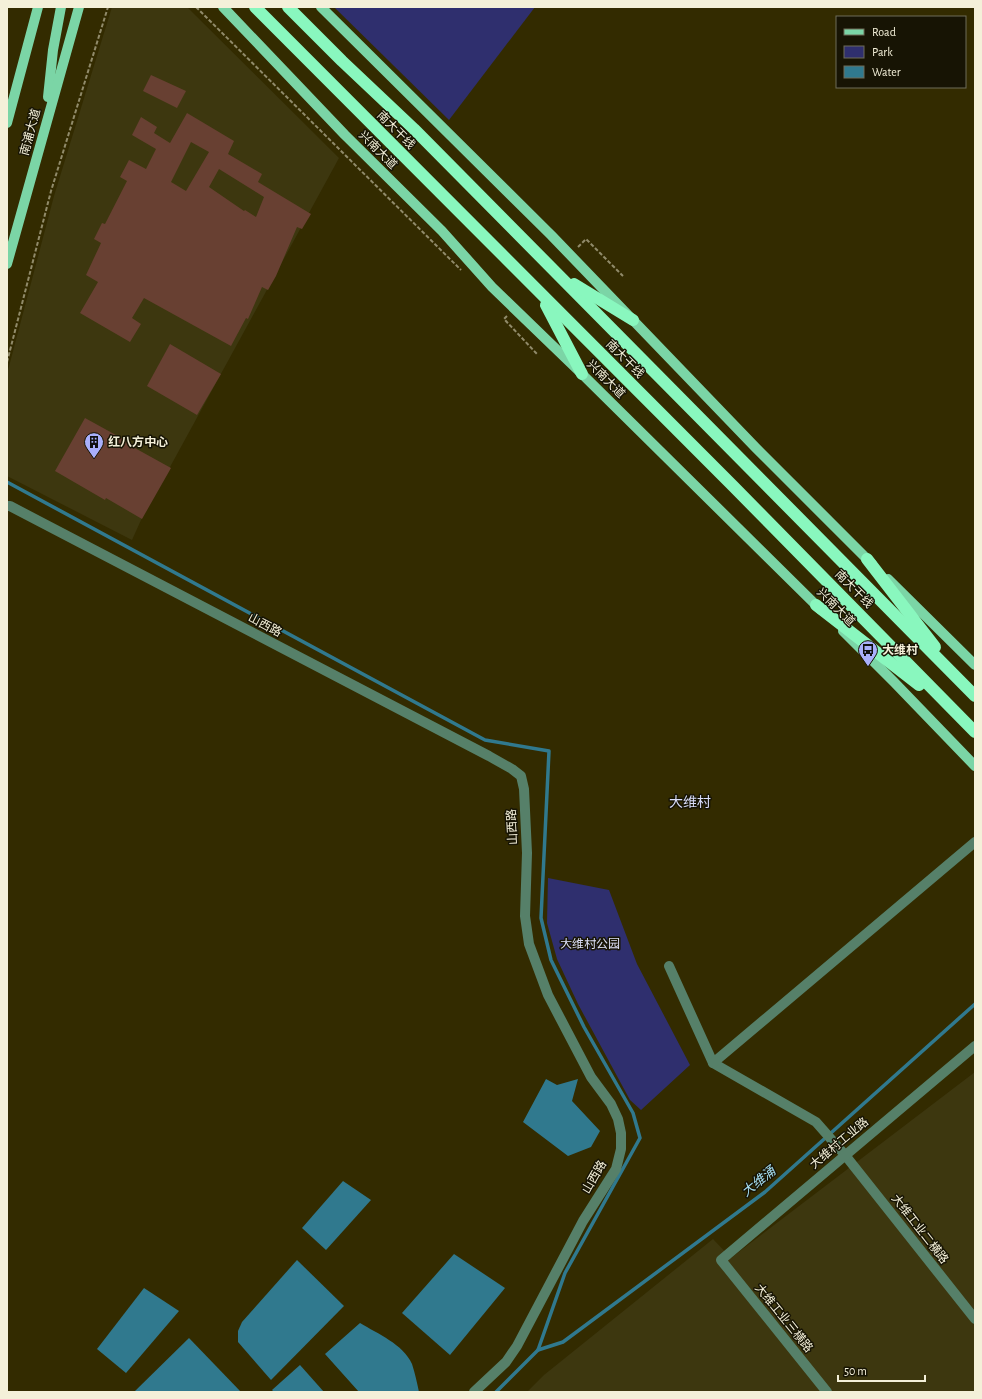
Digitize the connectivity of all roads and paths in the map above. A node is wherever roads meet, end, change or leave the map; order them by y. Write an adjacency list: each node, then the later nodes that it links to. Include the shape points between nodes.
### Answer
1 (38, 7): 11 (main road, 南浦大道)
2 (61, 7): 10 (main road, via 53,50)
3 (79, 7): 10 (main road, 南浦大道)
4 (108, 7): 23 (path, via 51,191)
5 (196, 7): 14 (path)
6 (223, 7): 24 (main road, 兴南大道, via 345,135 442,231 492,287)
7 (255, 7): 17 (highway, 南大干线)
8 (288, 7): 15 (highway, 南大干线, via 414,128)
9 (321, 7): 21 (main road)
10 (46, 121): 13 (main road, 南浦大道)
11 (7, 124)
12 (586, 238): 16 (path)
13 (7, 264)
14 (465, 274)
15 (559, 275): 21 (highway); 29 (highway, 南大干线)
16 (623, 276)
17 (540, 293): 24 (highway); 30 (highway, 南大干线)
18 (504, 313): 19 (path)
19 (510, 318)
20 (504, 319): 22 (path)
21 (633, 320): 26 (main road)
22 (537, 354)
23 (7, 362)
24 (582, 374): 27 (main road, 兴南大道)
25 (7, 506): 40 (street, 山西路, via 489,756 521,776 524,789 526,853 525,916 529,944 548,994 591,1077 611,1104 618,1119 621,1149 616,1169 583,1221 517,1346 506,1362)
26 (867, 559): 28 (main road); 29 (highway)
27 (816, 605): 30 (highway); 32 (main road, 兴南大道)
28 (975, 665)
29 (975, 696)
30 (957, 714): 31 (highway, 南大干线)
31 (975, 732)
32 (975, 766)
33 (975, 842): 36 (street)
34 (669, 966): 36 (street)
35 (974, 1049): 37 (street, 大维村工业路)
36 (713, 1063): 37 (street, 大维工业二横路, via 816,1122)
37 (845, 1156): 38 (street, 大维村工业路); 39 (street, 大维工业二横路)
38 (721, 1260): 41 (street, 大维工业三横路)
39 (975, 1320)
40 (474, 1392)
41 (827, 1392)

